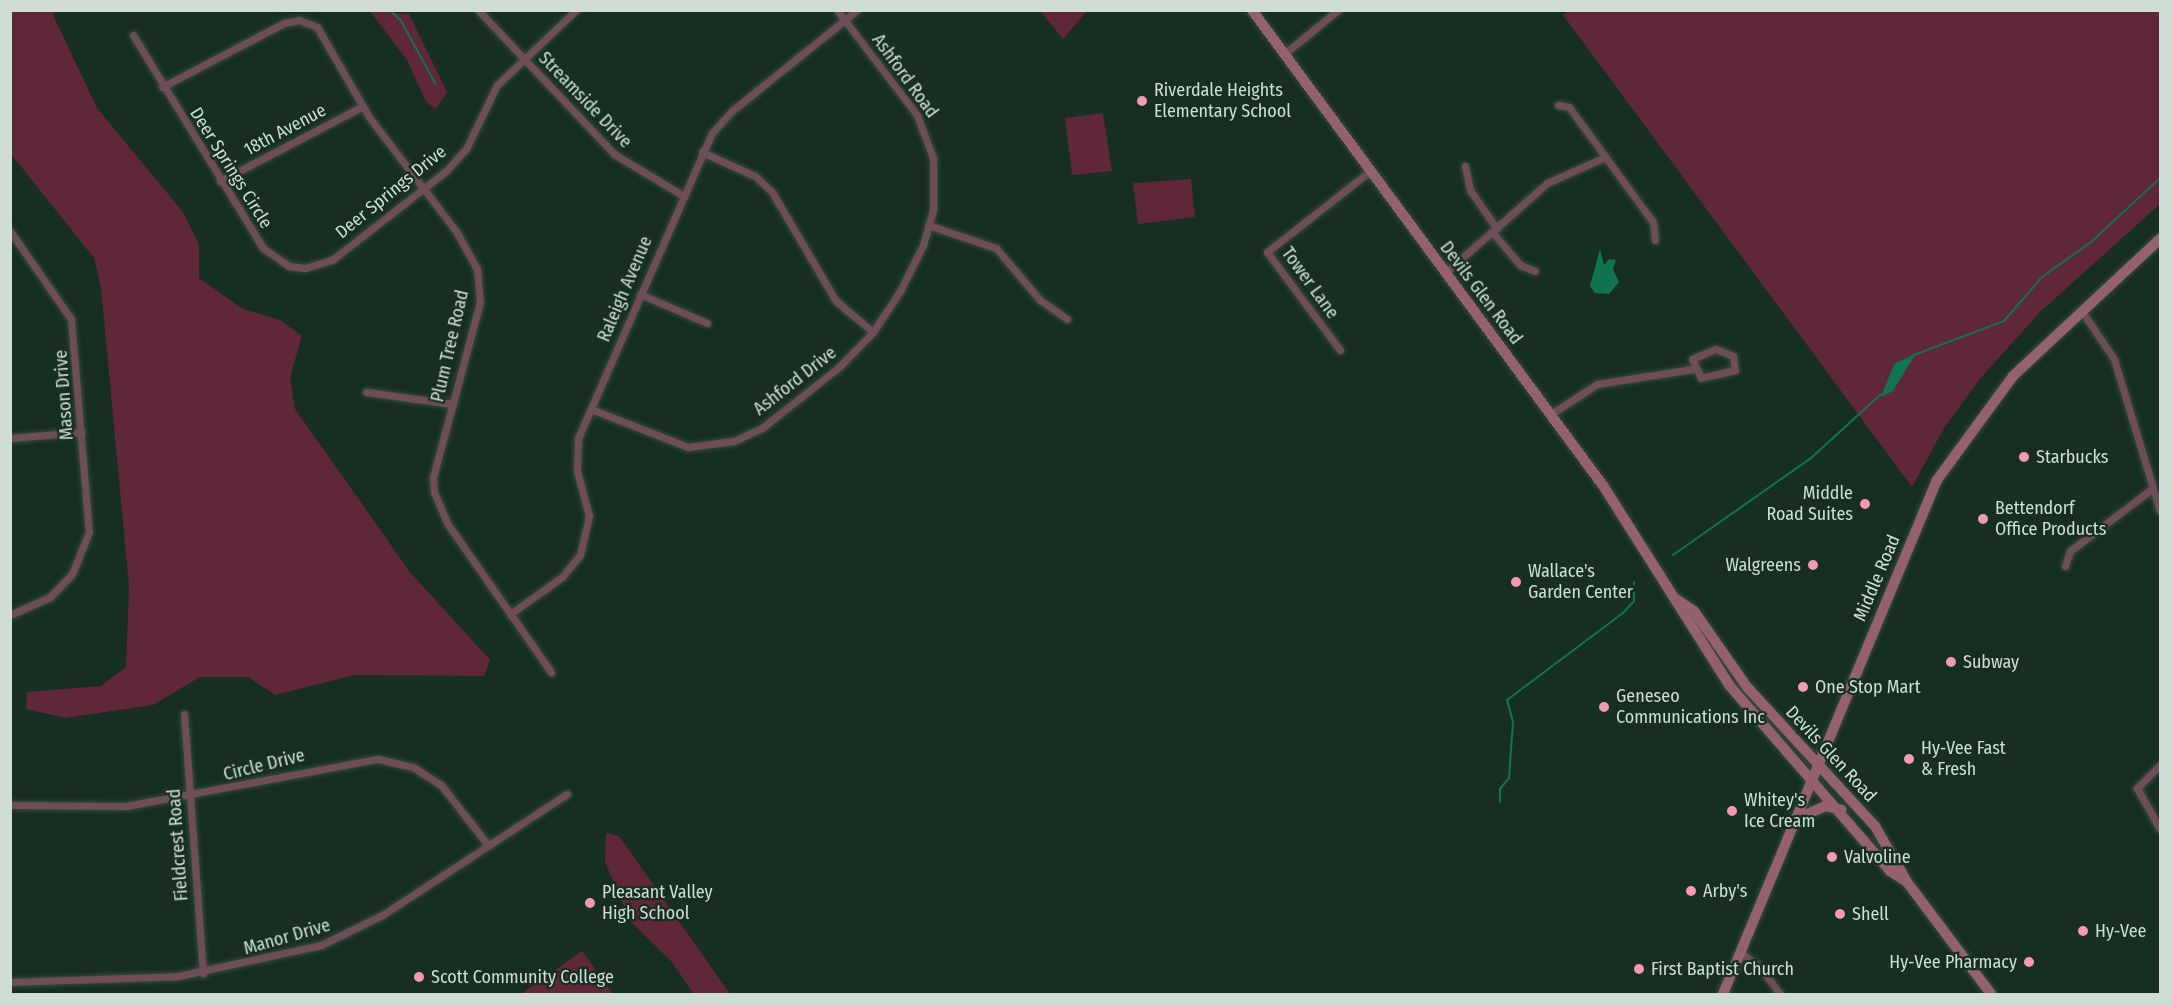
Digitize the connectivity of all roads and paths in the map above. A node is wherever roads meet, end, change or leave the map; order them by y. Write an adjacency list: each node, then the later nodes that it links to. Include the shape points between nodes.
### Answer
1 (478, 10): 10 (street, Streamside Drive)
2 (576, 10): 10 (street, Deer Springs Drive)
3 (837, 10): 7 (street, Ashford Road)
4 (857, 10): 7 (street, Raleigh Avenue)
5 (1252, 10): 9 (main road, Devils Glen Road)
6 (1338, 10): 9 (street)
7 (845, 20): 14 (street, Raleigh Avenue, via 720,120); 21 (street, Ashford Road, via 927,133 935,186)
8 (133, 35): 11 (street, Deer Springs Circle)
9 (1284, 54): 17 (main road, Devils Glen Road)
10 (523, 58): 19 (street, Deer Springs Drive, via 497,85 466,149); 20 (street, Streamside Drive, via 614,154)
11 (162, 87): 13 (street, Plum Tree Road, via 284,23 299,20 325,37); 18 (street, Deer Springs Circle)
12 (1558, 105): 15 (street, via 1569,107)
13 (363, 106): 18 (street, 18th Avenue); 19 (street, Plum Tree Road)
14 (702, 152): 20 (street, Raleigh Avenue); 33 (street, via 755,176 772,192 836,301)
15 (1605, 157): 23 (street, via 1547,183); 25 (street, via 1653,222)
16 (1465, 166): 23 (street, via 1470,190)
17 (1370, 171): 28 (main road, Devils Glen Road); 34 (street, Tower Lane, via 1268,252)
18 (220, 181): 26 (street, Deer Springs Circle, via 274,258 305,268)
19 (422, 190): 26 (street, Deer Springs Drive); 37 (street, Plum Tree Road, via 461,239 480,284)
20 (682, 195): 29 (street, Raleigh Avenue)
21 (928, 225): 31 (street, via 996,249 1040,300); 33 (street, Ashford Road, via 900,291)
22 (10, 231): 40 (street, Mason Drive, via 71,319)
23 (1495, 231): 27 (street, via 1520,265); 28 (street)
24 (2160, 239): 30 (main road, Middle Road)
25 (1656, 240)
26 (335, 258)
27 (1534, 271)
28 (1445, 273): 39 (main road, Devils Glen Road)
29 (640, 294): 32 (street); 38 (street, Raleigh Avenue)
30 (2080, 310): 42 (street, via 2114,359); 50 (main road, Middle Road, via 2013,376 1937,480)
31 (1067, 319)
32 (707, 323)
33 (873, 332): 38 (street, Ashford Drive, via 762,428 716,447 688,447)
34 (1340, 350)
35 (1693, 369): 35 (street, via 1701,378 1713,379 1733,374 1736,362 1729,352 1716,349 1692,359); 39 (street, via 1598,384)
36 (366, 392): 37 (street)
37 (453, 404): 46 (street, Plum Tree Road, via 433,477 434,492 447,523)
38 (591, 409): 46 (street, Raleigh Avenue, via 576,452 589,516 585,544 562,578)
39 (1551, 414): 45 (main road, Devils Glen Road)
40 (82, 432): 41 (street); 47 (street, Mason Drive, via 89,532 72,574 50,597)
41 (10, 438)
42 (2153, 488): 43 (street); 44 (street, via 2070,551)
43 (2160, 511)
44 (2065, 566)
45 (1676, 599): 50 (main road, Devils Glen Road, via 1694,611 1747,687); 52 (main road, Devils Glen Road, via 1729,685)
46 (510, 614): 48 (street, Plum Tree Road)
47 (10, 615)
48 (551, 672)
49 (184, 714): 54 (street, Fieldcrest Road)
50 (1818, 762): 52 (main road, Middle Road); 60 (main road, Devils Glen Road, via 1875,826)
51 (2160, 765): 58 (street, via 2137,788)
52 (1812, 776): 56 (main road, Devils Glen Road); 57 (main road, Middle Road)
53 (567, 794): 59 (street, Manor Drive)
54 (189, 797): 55 (street, Circle Drive, via 126,806); 59 (street, Circle Drive, via 345,761 395,761 451,793); 62 (street, Fieldcrest Road)
55 (10, 805)
56 (1842, 810): 57 (main road, via 1825,806); 60 (main road, Devils Glen Road, via 1890,871)
57 (1794, 820): 61 (main road, Middle Road)
58 (2160, 829)
59 (488, 845): 62 (street, Manor Drive, via 343,937 282,957)
60 (1907, 882): 66 (main road, Devils Glen Road)
61 (1740, 953): 64 (main road, Middle Road); 65 (street, via 1759,966)
62 (203, 973): 63 (street, Manor Drive)
63 (10, 981)
64 (1723, 994)
65 (1780, 994)
66 (1991, 994)

